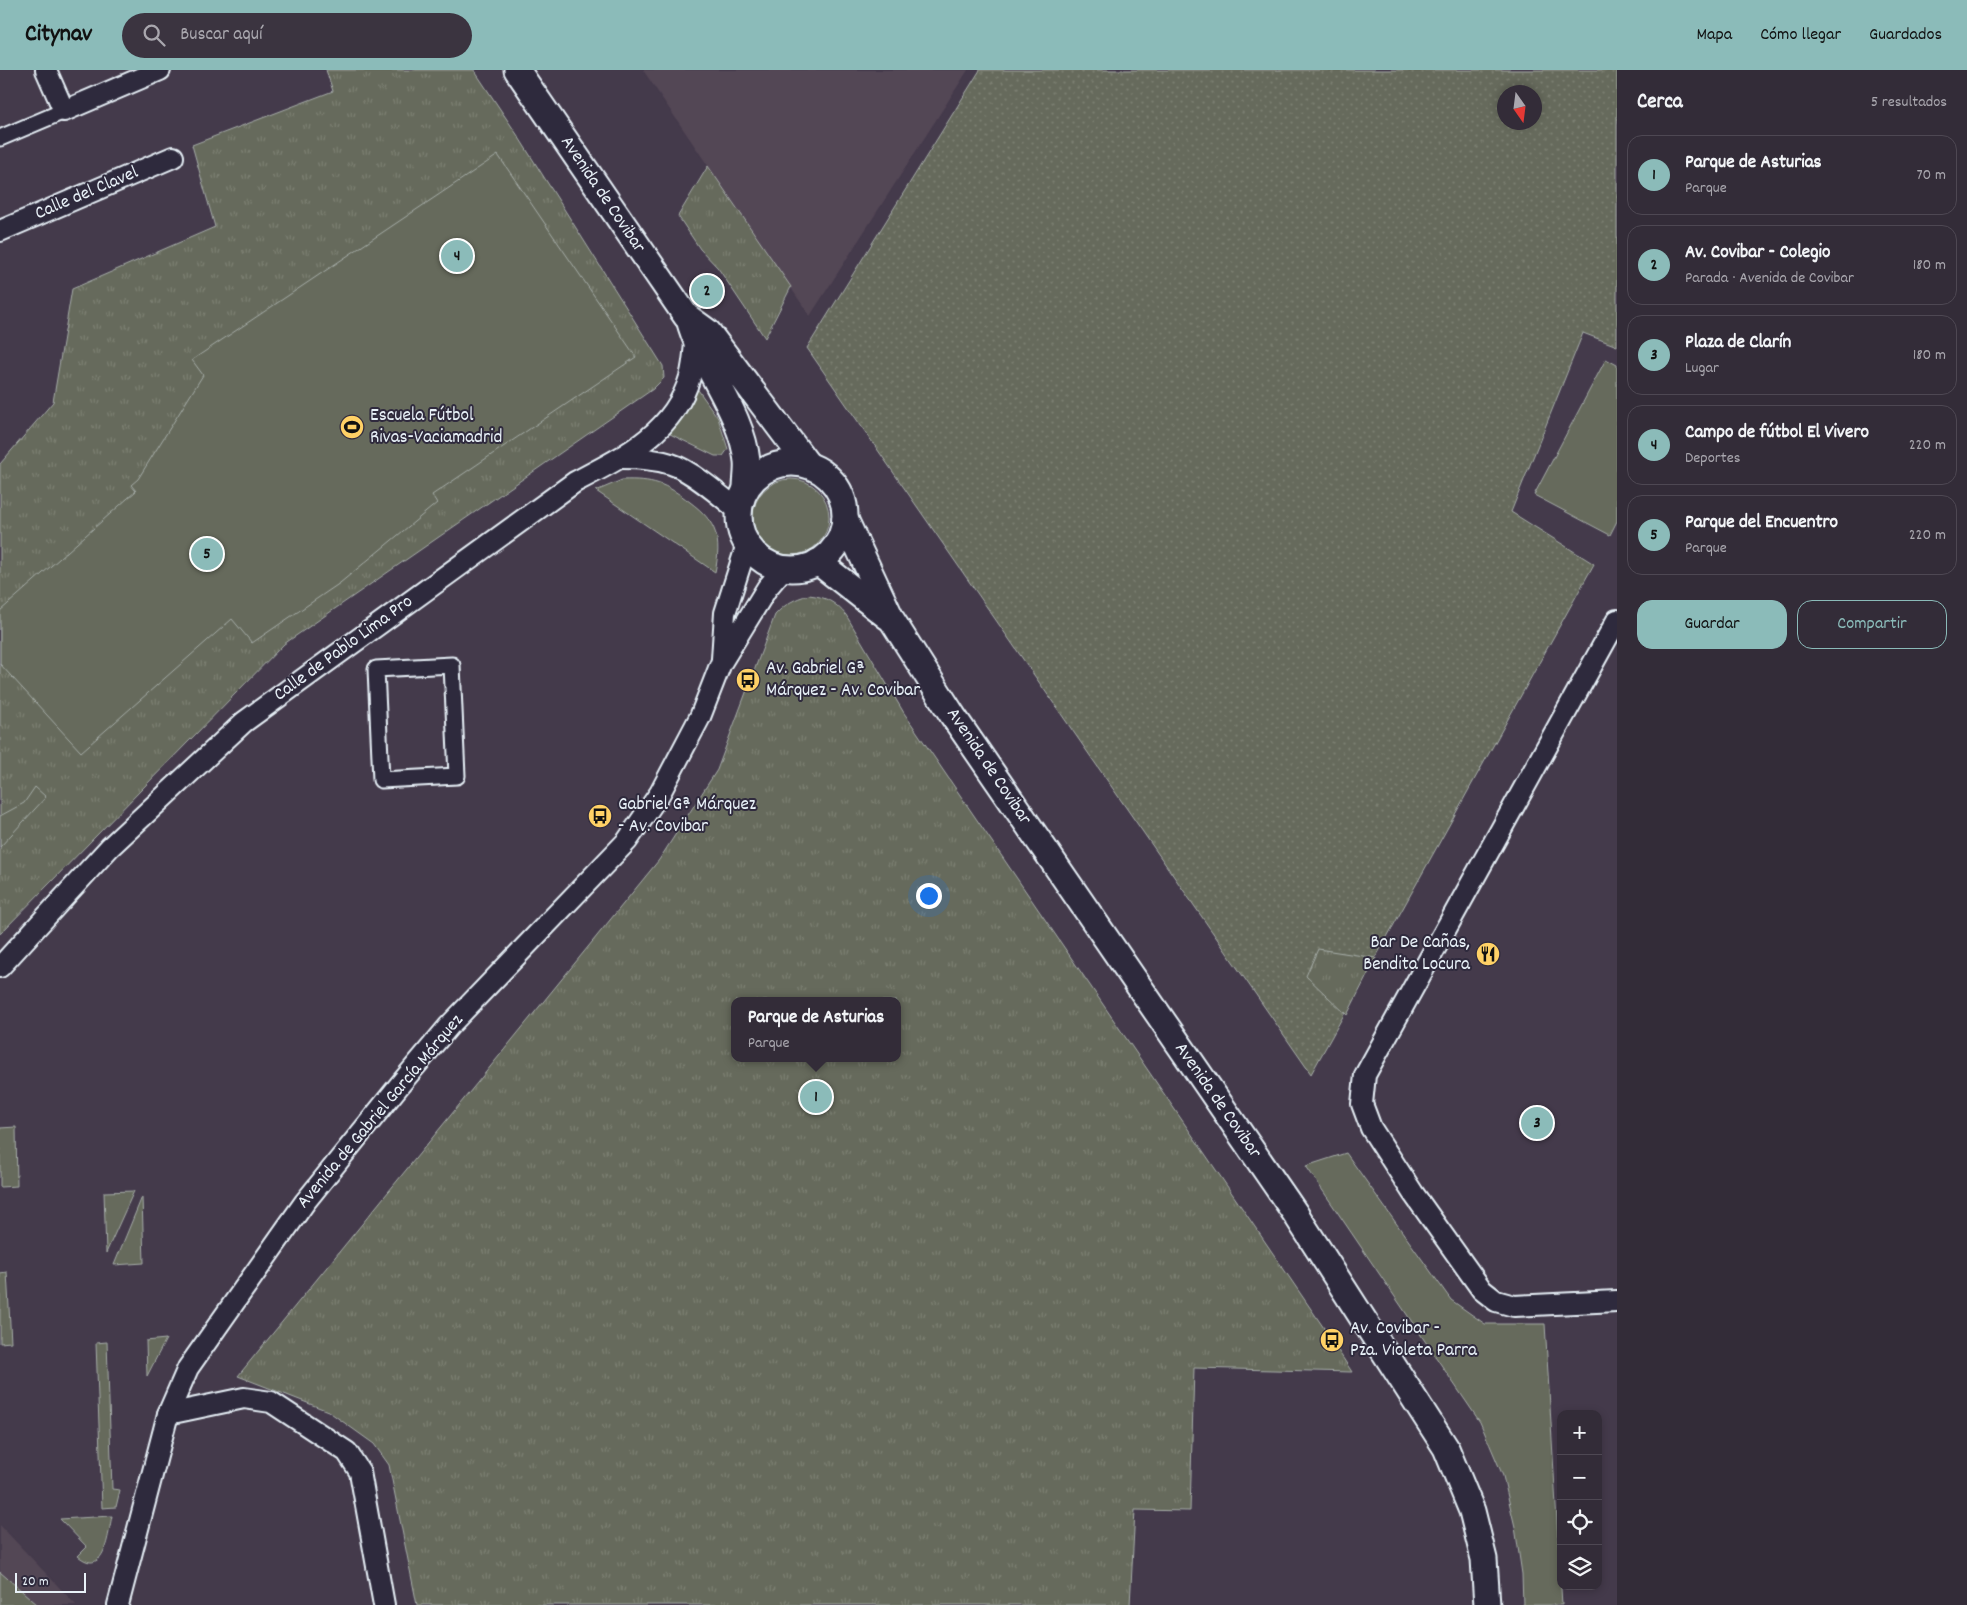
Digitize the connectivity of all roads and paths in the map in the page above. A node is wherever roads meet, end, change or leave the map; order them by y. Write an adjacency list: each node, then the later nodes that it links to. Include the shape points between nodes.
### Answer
1 (46, 70): 4 (street)
2 (160, 70): 4 (street)
3 (517, 70): 8 (street, Avenida de Covibar)
4 (64, 110): 5 (street)
5 (0, 138)
6 (173, 157): 7 (street, Calle del Clavel)
7 (0, 232)
8 (689, 319): 9 (street, Avenida de Covibar); 11 (street, Avenida de Covibar, via 708,332)
9 (695, 343): 10 (street, Avenida de Covibar, via 690,377 674,414 655,434); 12 (street, Avenida de Covibar, via 734,415 747,461)
10 (621, 458): 12 (street, Calle de Pablo Lima Pro, via 647,458 674,464 707,486); 21 (street, Calle de Pablo Lima Pro, via 576,482 244,722 110,847)
11 (808, 465): 12 (street, via 790,463 773,466 758,475); 13 (street, via 824,473 836,486 843,501)
12 (742, 500): 14 (street, via 739,522)
13 (845, 519): 15 (street, via 841,536 832,551); 17 (street, Avenida de Covibar)
14 (747, 544): 16 (street, via 757,556); 19 (street, Avenida de Gabriel García Márquez, via 725,613)
15 (818, 562): 16 (street, via 802,568); 17 (street, Avenida de Covibar)
16 (784, 568): 19 (street, Avenida de Gabriel García Márquez, via 767,588)
17 (892, 620): 26 (street, Avenida de Covibar, via 953,716 1295,1213 1446,1448 1474,1521 1484,1559)
18 (1617, 620): 22 (street, via 1366,1075 1362,1104 1371,1128 1413,1193 1482,1290 1496,1301 1514,1306)
19 (721, 663): 23 (street, Avenida de Gabriel García Márquez, via 700,717 660,793 627,841 450,1026 305,1202 188,1368)
20 (457, 776): 20 (street, via 381,780 376,668 452,665)
21 (0, 967)
22 (1617, 1301)
23 (168, 1414): 24 (street, Avenida de Gabriel García Márquez); 25 (street, via 244,1398 271,1402 346,1452 360,1472)
24 (118, 1605)
25 (384, 1605)
26 (1487, 1605)

